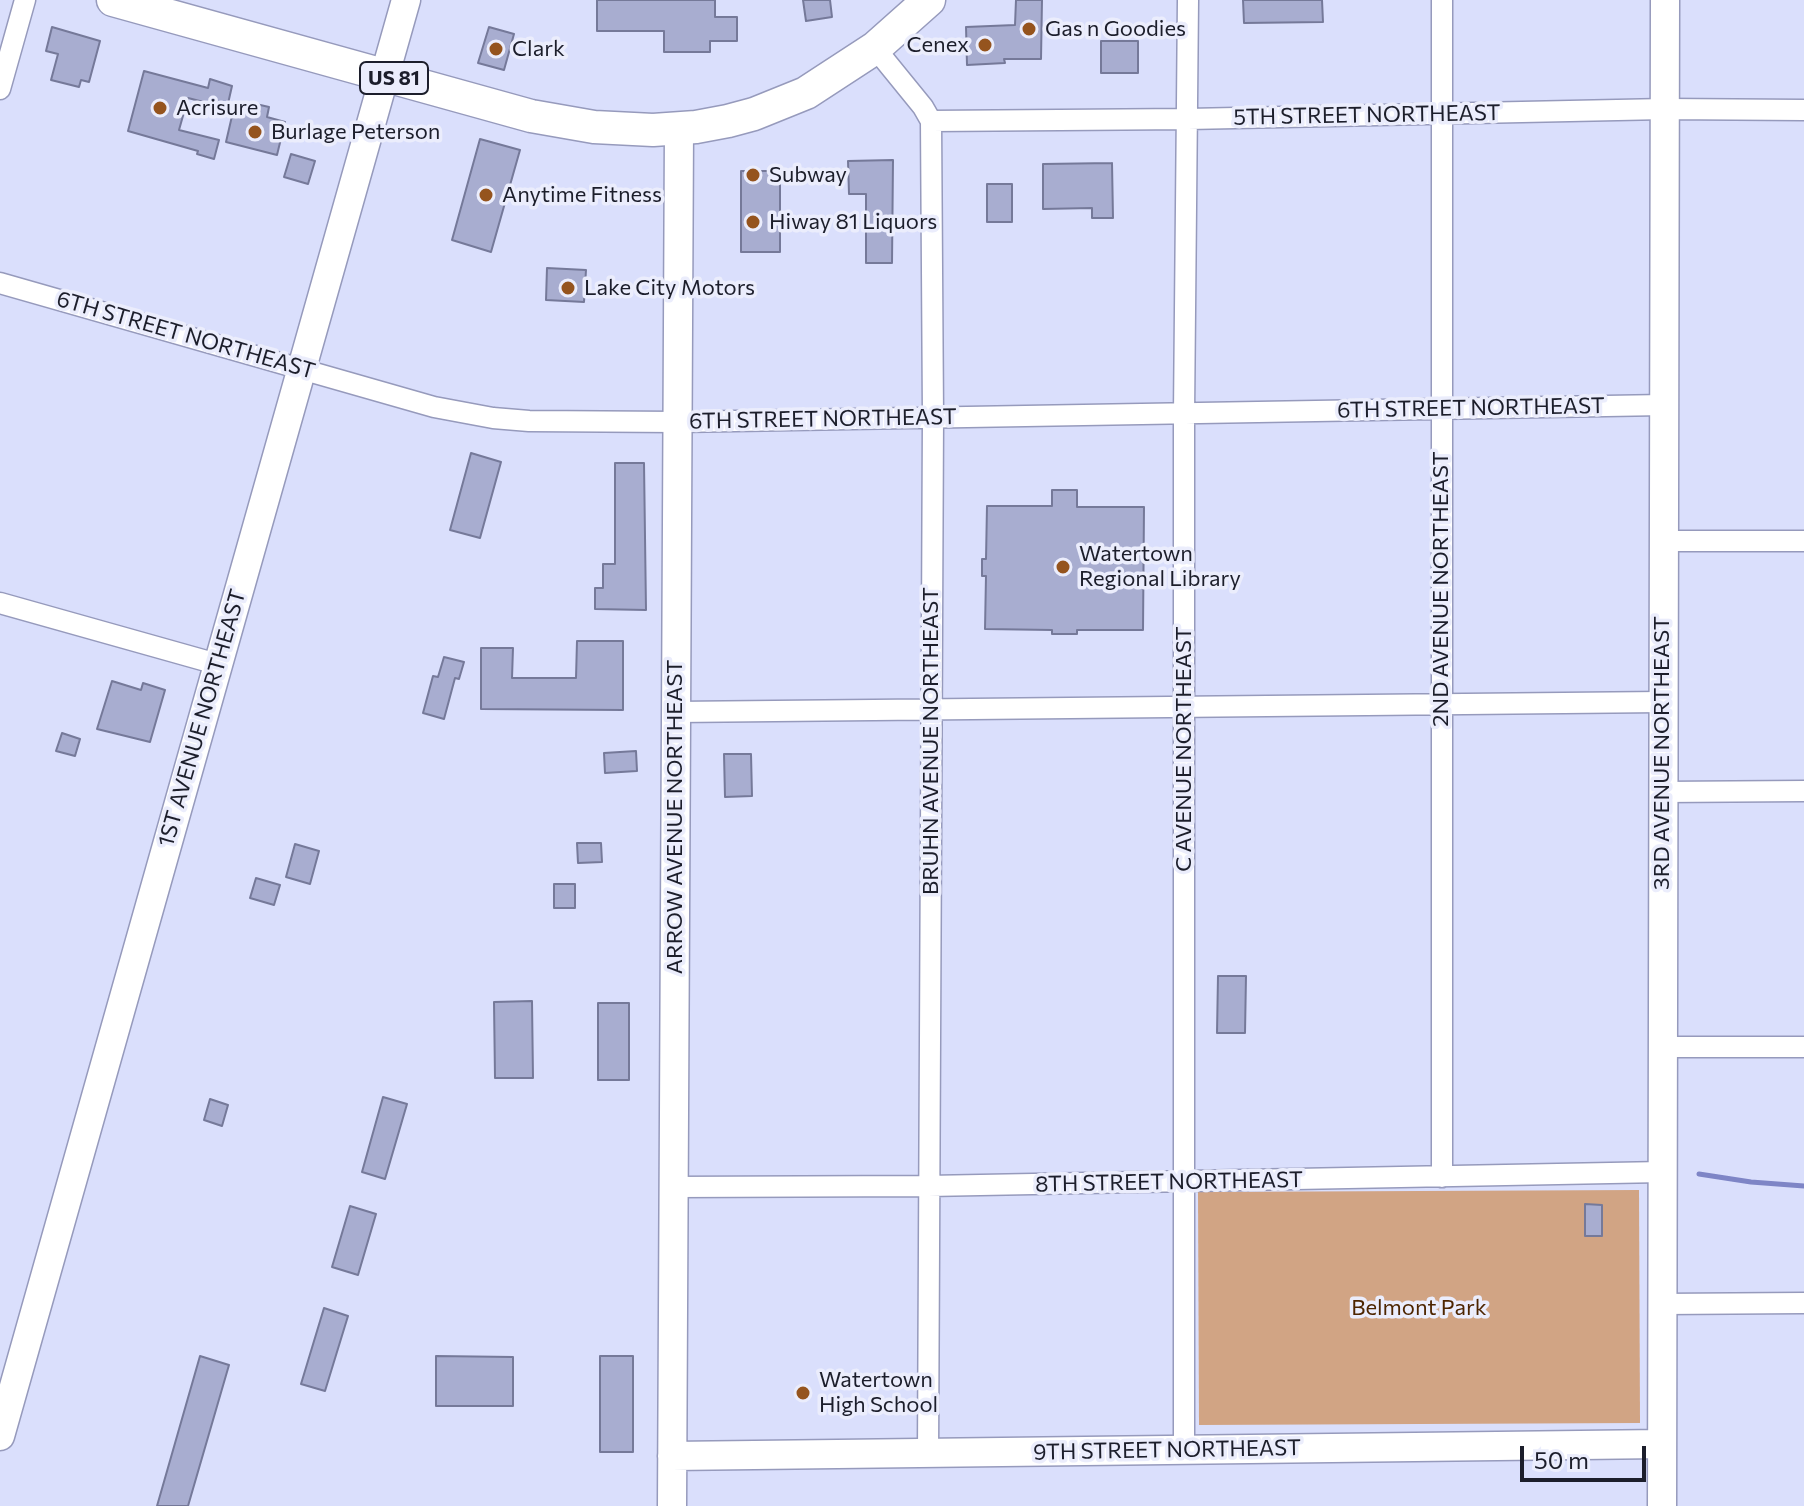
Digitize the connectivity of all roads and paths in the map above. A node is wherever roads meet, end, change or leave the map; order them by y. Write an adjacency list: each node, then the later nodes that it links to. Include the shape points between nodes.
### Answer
1 (25, 0): 10 (street)
2 (113, 0): 9 (main road, US 81)
3 (406, 0): 9 (street, 1ST AVENUE NORTHEAST)
4 (929, 0): 8 (main road, US 81)
5 (1188, 0): 14 (street, C AVENUE NORTHEAST)
6 (1442, 0): 13 (street, 2ND AVENUE NORTHEAST)
7 (1665, 0): 11 (street, 3RD AVENUE NORTHEAST)
8 (875, 48): 15 (street); 16 (main road, US 81, via 781,104)
9 (385, 76): 16 (main road, US 81, via 561,122); 18 (street, 1ST AVENUE NORTHEAST)
10 (0, 89)
11 (1665, 109): 12 (street, 5TH STREET NORTHEAST); 13 (street, 5TH STREET NORTHEAST); 19 (street, 3RD AVENUE NORTHEAST)
12 (1804, 110)
13 (1442, 114): 14 (street, 5TH STREET NORTHEAST); 20 (street, 2ND AVENUE NORTHEAST)
14 (1188, 119): 15 (street, 5TH STREET NORTHEAST); 21 (street, C AVENUE NORTHEAST)
15 (931, 121): 22 (street, BRUHN AVENUE NORTHEAST)
16 (679, 129): 23 (street, ARROW AVENUE NORTHEAST)
17 (0, 283): 18 (street, 6TH STREET NORTHEAST)
18 (302, 367): 23 (street, 6TH STREET NORTHEAST, via 434,407 493,418); 27 (street, 1ST AVENUE NORTHEAST)
19 (1664, 405): 20 (street, 6TH STREET NORTHEAST); 24 (street, 3RD AVENUE NORTHEAST)
20 (1442, 408): 21 (street, 6TH STREET NORTHEAST); 29 (street, 2ND AVENUE NORTHEAST)
21 (1184, 414): 22 (street, 6TH STREET NORTHEAST); 30 (street, C AVENUE NORTHEAST)
22 (933, 417): 23 (street, 6TH STREET NORTHEAST); 31 (street, BRUHN AVENUE NORTHEAST)
23 (677, 422): 32 (street, ARROW AVENUE NORTHEAST)
24 (1663, 541): 25 (street); 28 (street, 3RD AVENUE NORTHEAST)
25 (1804, 541)
26 (0, 603): 27 (street)
27 (217, 664): 44 (street, 1ST AVENUE NORTHEAST)
28 (1662, 702): 29 (street); 34 (street, 3RD AVENUE NORTHEAST)
29 (1441, 705): 30 (street); 38 (street, 2ND AVENUE NORTHEAST)
30 (1184, 707): 31 (street); 39 (street, C AVENUE NORTHEAST)
31 (931, 710): 32 (street); 40 (street, BRUHN AVENUE NORTHEAST)
32 (676, 712): 41 (street, ARROW AVENUE NORTHEAST)
33 (1804, 791): 34 (street)
34 (1662, 792): 35 (street, 3RD AVENUE NORTHEAST)
35 (1662, 1047): 36 (street); 37 (street, 3RD AVENUE NORTHEAST)
36 (1804, 1047)
37 (1663, 1172): 38 (street, 8TH STREET NORTHEAST); 43 (street, 3RD AVENUE NORTHEAST)
38 (1442, 1177): 39 (street, 8TH STREET NORTHEAST)
39 (1184, 1182): 40 (street, 8TH STREET NORTHEAST); 46 (street, C AVENUE NORTHEAST)
40 (928, 1186): 41 (street, 8TH STREET NORTHEAST); 47 (street, BRUHN AVENUE NORTHEAST)
41 (674, 1187): 48 (street, ARROW AVENUE NORTHEAST)
42 (1804, 1303): 43 (street)
43 (1662, 1304): 45 (street, 3RD AVENUE NORTHEAST)
44 (0, 1436)
45 (1662, 1444): 46 (street, 9TH STREET NORTHEAST); 50 (street, 3RD AVENUE NORTHEAST)
46 (1184, 1449): 47 (street, 9TH STREET NORTHEAST)
47 (928, 1453): 48 (street, 9TH STREET NORTHEAST)
48 (672, 1456): 49 (street, ARROW AVENUE NORTHEAST)
49 (672, 1506)
50 (1662, 1506)

